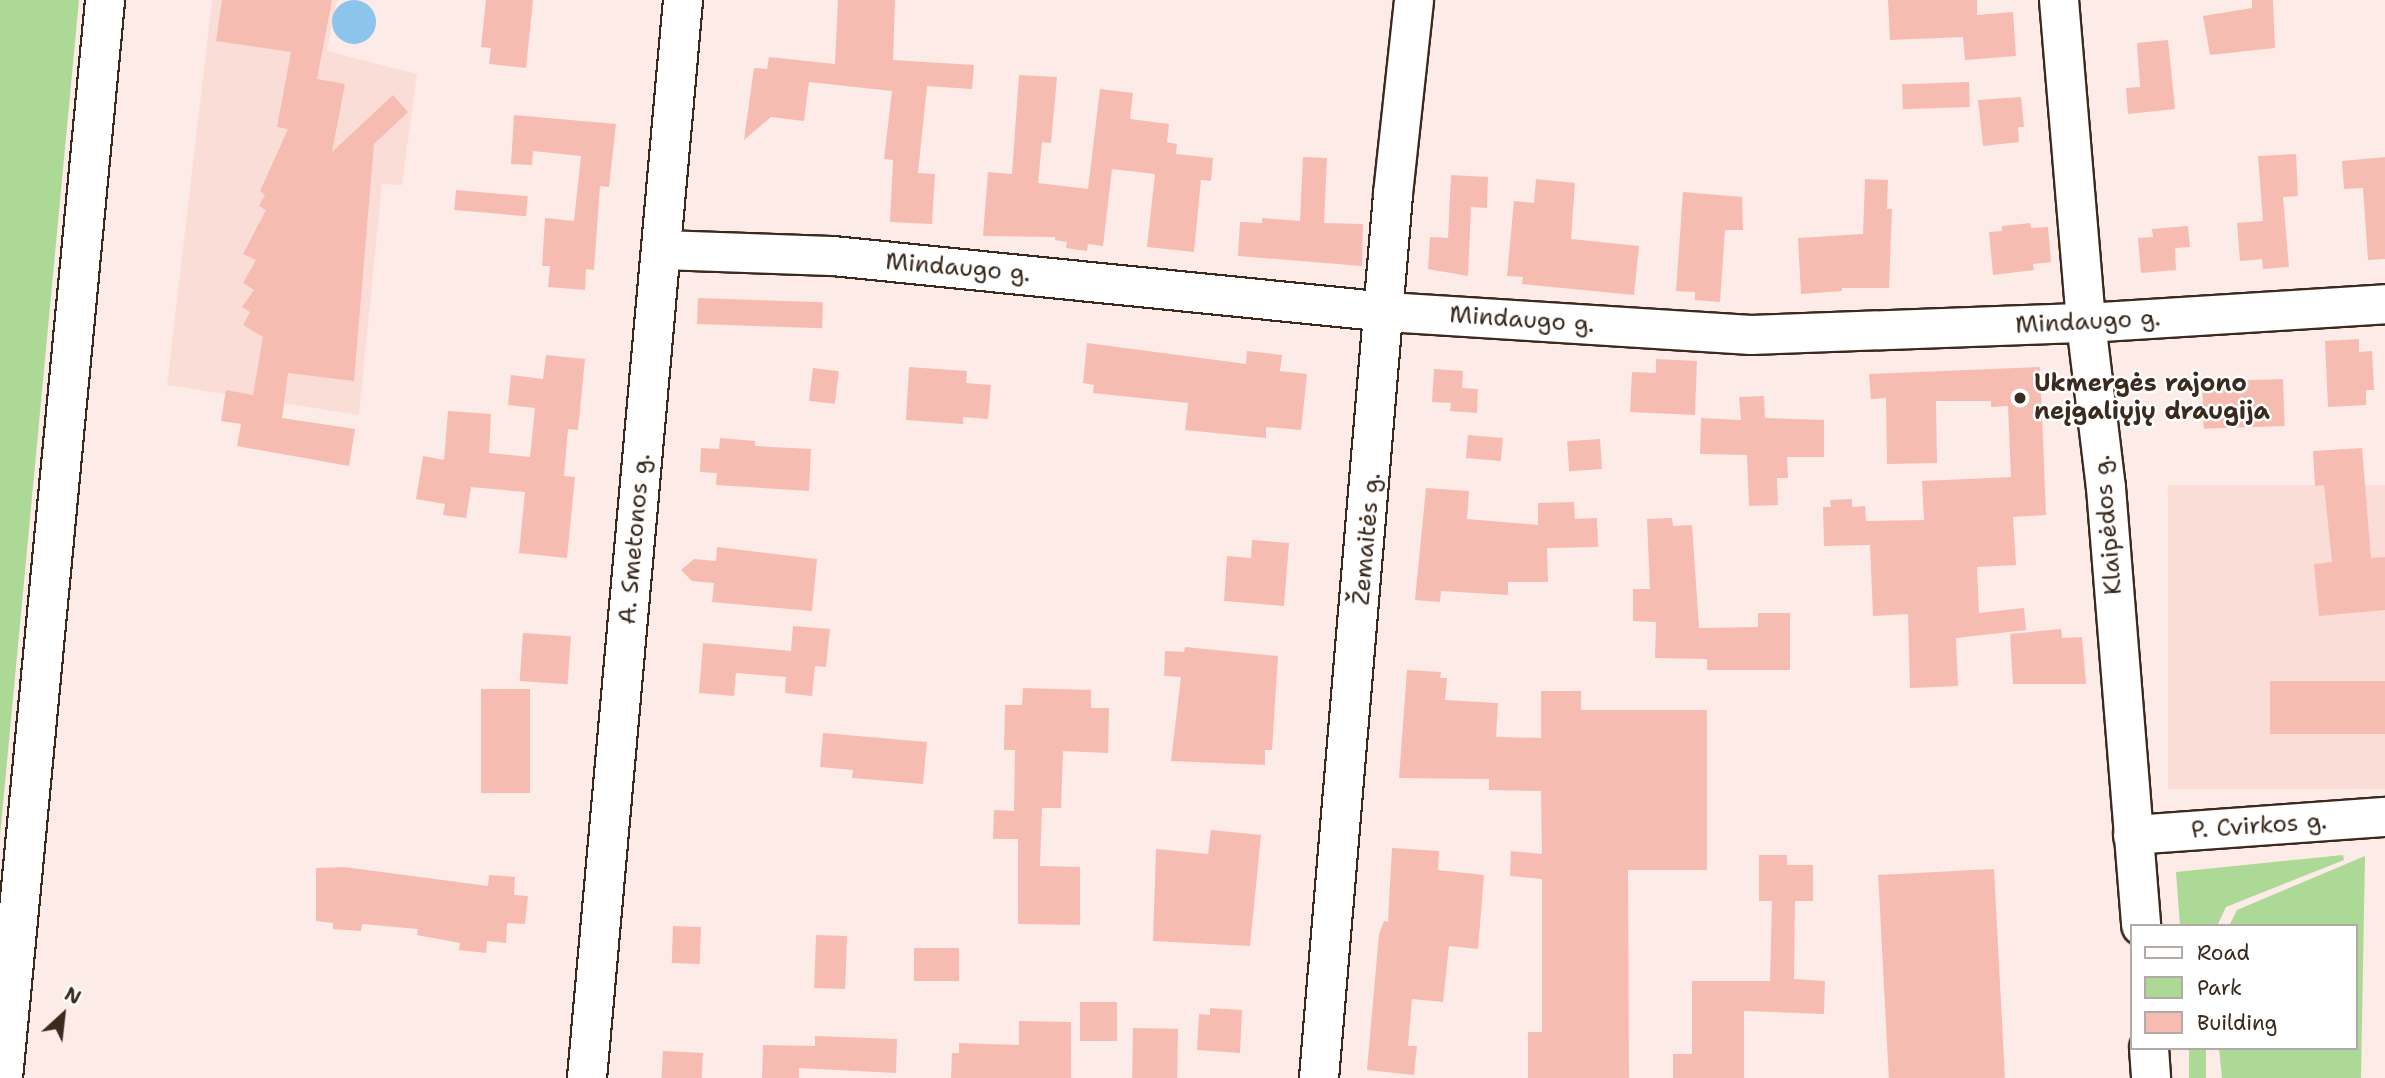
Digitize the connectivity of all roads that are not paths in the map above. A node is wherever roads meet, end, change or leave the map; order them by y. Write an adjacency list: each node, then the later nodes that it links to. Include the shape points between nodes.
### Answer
1 (105, 0): 13 (street)
2 (683, 0): 5 (street, A. Smetonos g.)
3 (1414, 0): 7 (street, Žemaitės g., via 1393,194)
4 (2059, 0): 8 (street, Klaipėdos g.)
5 (661, 250): 7 (street, Mindaugo g., via 833,257); 14 (street, A. Smetonos g.)
6 (2385, 304): 8 (street, Mindaugo g.)
7 (1387, 312): 8 (street, Mindaugo g., via 1751,335); 15 (street, Žemaitės g.)
8 (2086, 323): 10 (street, Klaipėdos g., via 2106,488)
9 (2385, 817): 10 (street, P. Cvirkos g.)
10 (2133, 835): 11 (street, Klaipėdos g.)
11 (2141, 924)
12 (2149, 1050): 16 (street)
13 (3, 1078)
14 (587, 1078)
15 (1319, 1078)
16 (2151, 1078)

